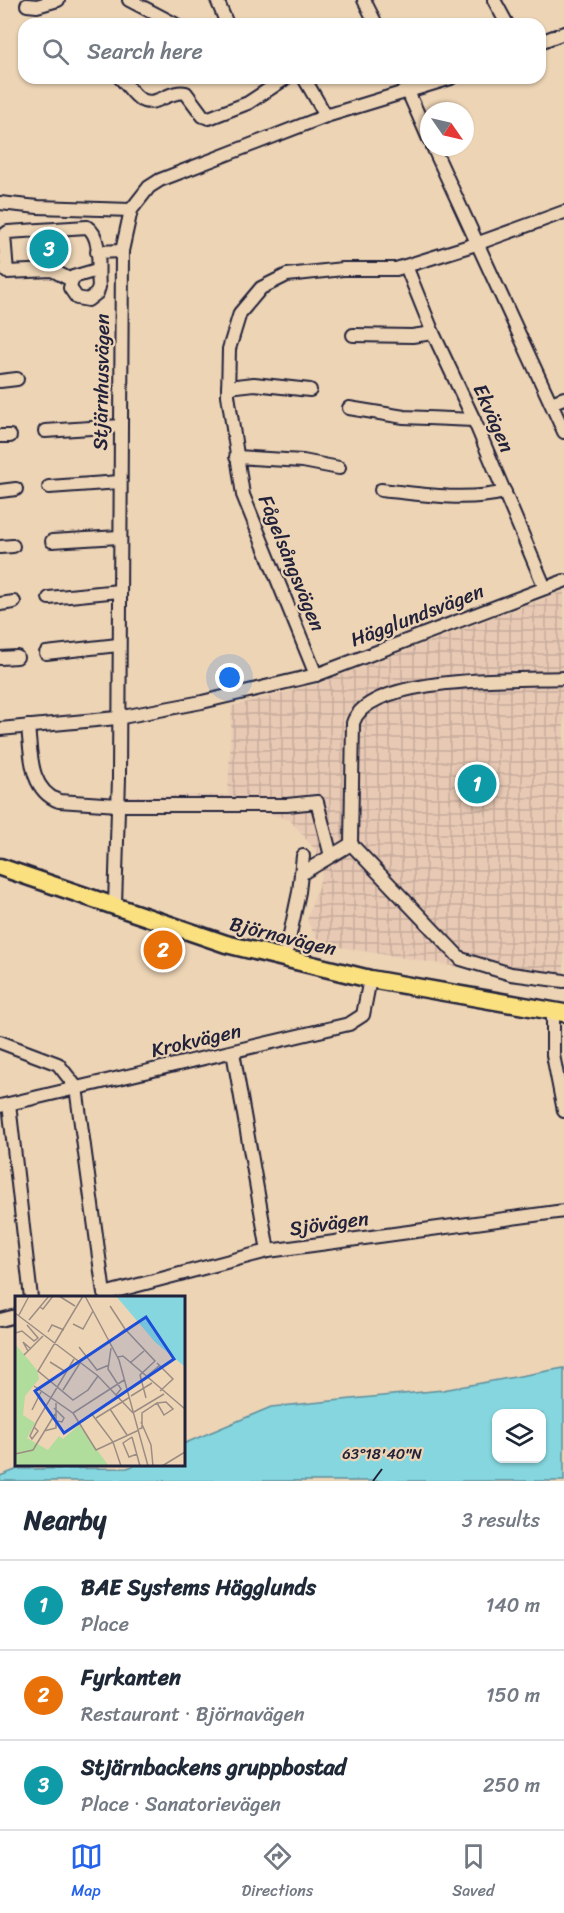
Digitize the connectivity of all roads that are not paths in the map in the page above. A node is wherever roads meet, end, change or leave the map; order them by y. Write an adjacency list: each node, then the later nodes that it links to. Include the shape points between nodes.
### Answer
1 (58, 0): 6 (street)
2 (129, 0): 7 (street)
3 (217, 0): 10 (street)
4 (364, 0): 11 (street)
5 (494, 0): 12 (street)
6 (27, 5)
7 (152, 14): 8 (street); 9 (street)
8 (148, 18)
9 (161, 18)
10 (224, 18)
11 (373, 18)
12 (504, 18)
13 (564, 33): 14 (street)
14 (546, 40)
15 (125, 84): 16 (street, via 146,101 186,93 203,116 209,118 248,103)
16 (277, 84)
17 (307, 84): 21 (street)
18 (404, 84): 20 (street)
19 (434, 84): 20 (street, Stjärnhusvägen)
20 (408, 93): 21 (street, Stjärnhusvägen); 22 (street)
21 (326, 116): 25 (street, Stjärnhusvägen, via 160,180 149,187)
22 (420, 119)
23 (437, 156): 27 (street)
24 (0, 203): 25 (street)
25 (131, 210): 28 (street, Stjärnhusvägen)
26 (564, 212): 27 (street, Fågelsångsvägen)
27 (476, 244): 30 (street, Fågelsångsvägen); 40 (street)
28 (122, 251): 29 (street); 43 (street, Stjärnhusvägen)
29 (97, 252): 31 (street); 32 (street, via 96,236 87,227 4,235 8,272 52,270)
30 (406, 266): 33 (street, Ekvägen); 37 (street, Fågelsångsvägen, via 286,275 266,285 251,297 234,325)
31 (97, 270): 32 (street, via 80,273); 32 (street, via 98,290 88,300 74,296)
32 (71, 280)
33 (433, 333): 34 (street); 42 (street, Ekvägen)
34 (353, 335)
35 (18, 379): 36 (street)
36 (0, 381)
37 (228, 387): 38 (street, via 254,384); 46 (street, Fågelsångsvägen)
38 (310, 390)
39 (564, 398): 40 (street)
40 (551, 404): 45 (street)
41 (349, 408): 42 (street, via 404,417)
42 (474, 420): 53 (street, Ekvägen)
43 (120, 426): 44 (street); 48 (street, Stjärnhusvägen)
44 (45, 431)
45 (564, 432)
46 (236, 457): 47 (street, via 303,461); 66 (street, Fågelsångsvägen, via 248,512)
47 (339, 468)
48 (120, 482): 49 (street); 54 (street, Stjärnhusvägen)
49 (49, 487)
50 (16, 489): 52 (street)
51 (381, 490): 53 (street, via 449,497)
52 (0, 491)
53 (505, 492): 57 (street, Ekvägen)
54 (119, 537): 55 (street); 58 (street, Stjärnhusvägen)
55 (52, 541)
56 (564, 581): 57 (street, Hägglundsvägen)
57 (545, 588): 66 (street, Hägglundsvägen)
58 (119, 591): 59 (street); 62 (street, Stjärnhusvägen)
59 (49, 598)
60 (14, 602): 61 (street)
61 (0, 604)
62 (118, 645): 63 (street); 68 (street, Stjärnhusvägen)
63 (46, 653)
64 (17, 657): 65 (street)
65 (0, 658)
66 (316, 675): 68 (street, Hägglundsvägen)
67 (564, 678): 72 (street, via 432,683 365,706 353,723)
68 (117, 718): 69 (street, Hägglundsvägen); 71 (street, Stjärnhusvägen)
69 (28, 726): 70 (street, Hägglundsvägen); 71 (street, via 33,774 51,798)
70 (0, 729)
71 (118, 805): 74 (street, via 317,802); 77 (street, Stjärnhusvägen)
72 (351, 844): 74 (street); 80 (street, via 461,959 511,974)
73 (303, 856): 76 (street)
74 (331, 856): 76 (street)
75 (0, 867): 77 (main road, Björnavägen)
76 (301, 874): 78 (street)
77 (115, 905): 78 (main road, Björnavägen, via 226,944)
78 (285, 958): 79 (main road, Björnavägen)
79 (370, 979): 81 (main road, Björnavägen); 83 (street, Krokvägen, via 365,1008 354,1021)
80 (564, 981)
81 (558, 1012): 84 (street)
82 (0, 1042): 85 (street, via 58,1064)
83 (233, 1052): 85 (street, Krokvägen); 89 (street)
84 (560, 1070): 87 (street)
85 (76, 1088): 86 (street, Krokvägen); 89 (street, Sjövägen, via 104,1294)
86 (4, 1105): 90 (street)
87 (564, 1111)
88 (564, 1211): 89 (street, Sjövägen)
89 (268, 1251)
90 (30, 1296)
91 (15, 1316): 92 (street)
92 (0, 1320)

